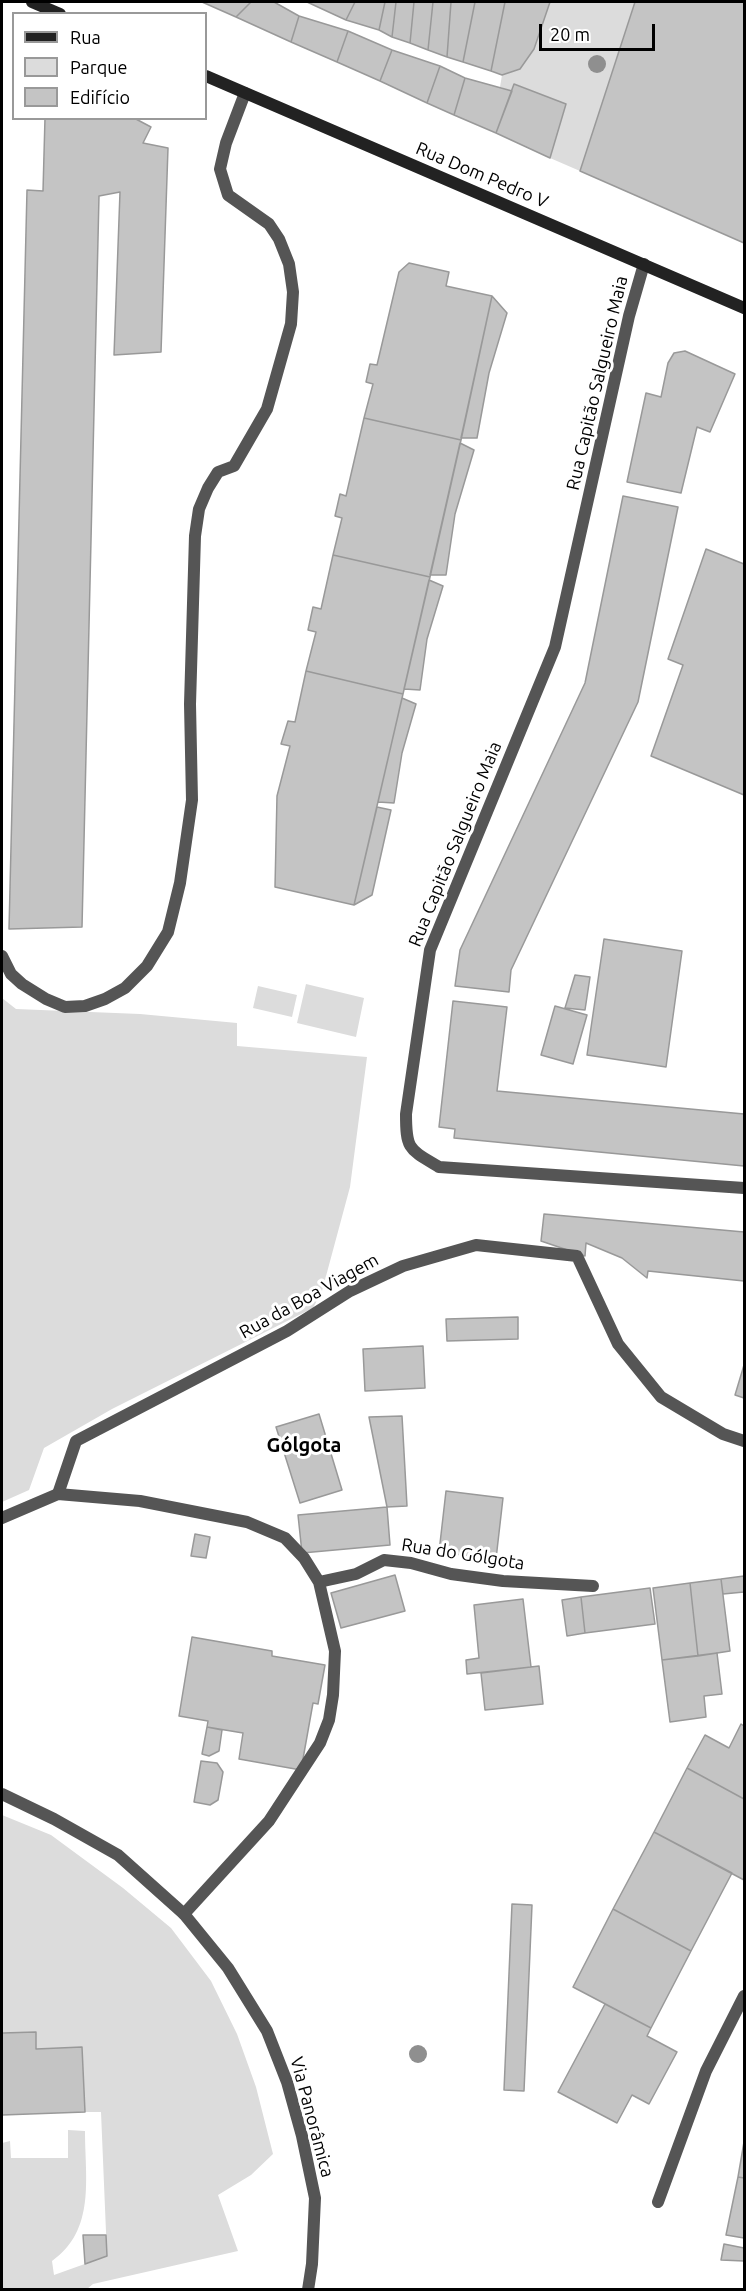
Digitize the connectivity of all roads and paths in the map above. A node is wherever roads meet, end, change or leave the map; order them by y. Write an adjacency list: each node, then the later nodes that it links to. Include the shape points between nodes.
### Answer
1 (32, 2): 2 (main road)
2 (55, 12)
3 (207, 76): 4 (main road, Rua Dom Pedro V)
4 (244, 93): 5 (main road, Rua Dom Pedro V); 7 (street, via 220,169 228,195 269,224 279,239 289,264 293,292 291,324 267,409 234,466 218,472 199,509 190,704 192,800 180,883 168,932 147,966 125,988 85,1006 65,1007 46,999 11,974)
5 (644, 264): 6 (main road, Rua Dom Pedro V); 8 (street, Rua Capitão Salgueiro Maia, via 629,315 555,647 430,950 406,1114 406,1139 413,1150 439,1167)
6 (744, 308)
7 (2, 956)
8 (744, 1188)
9 (744, 1441): 10 (street, Rua da Boa Viagem, via 723,1434 661,1397 618,1344 577,1256 476,1245 403,1266 350,1291 287,1331 76,1441)
10 (58, 1494): 11 (street); 12 (street, via 140,1501 247,1522 285,1538)
11 (2, 1518)
12 (319, 1582): 13 (street, Rua do Gólgota, via 356,1574 384,1560 502,1581); 15 (street, via 334,1651 333,1695 320,1743 269,1821)
13 (593, 1586)
14 (2, 1794): 15 (street, Via Panorâmica, via 118,1855)
15 (184, 1914): 18 (street, Via Panorâmica, via 228,1968 256,2013 287,2082 315,2199)
16 (744, 1996): 17 (street, via 706,2071)
17 (658, 2202)
18 (308, 2289)

